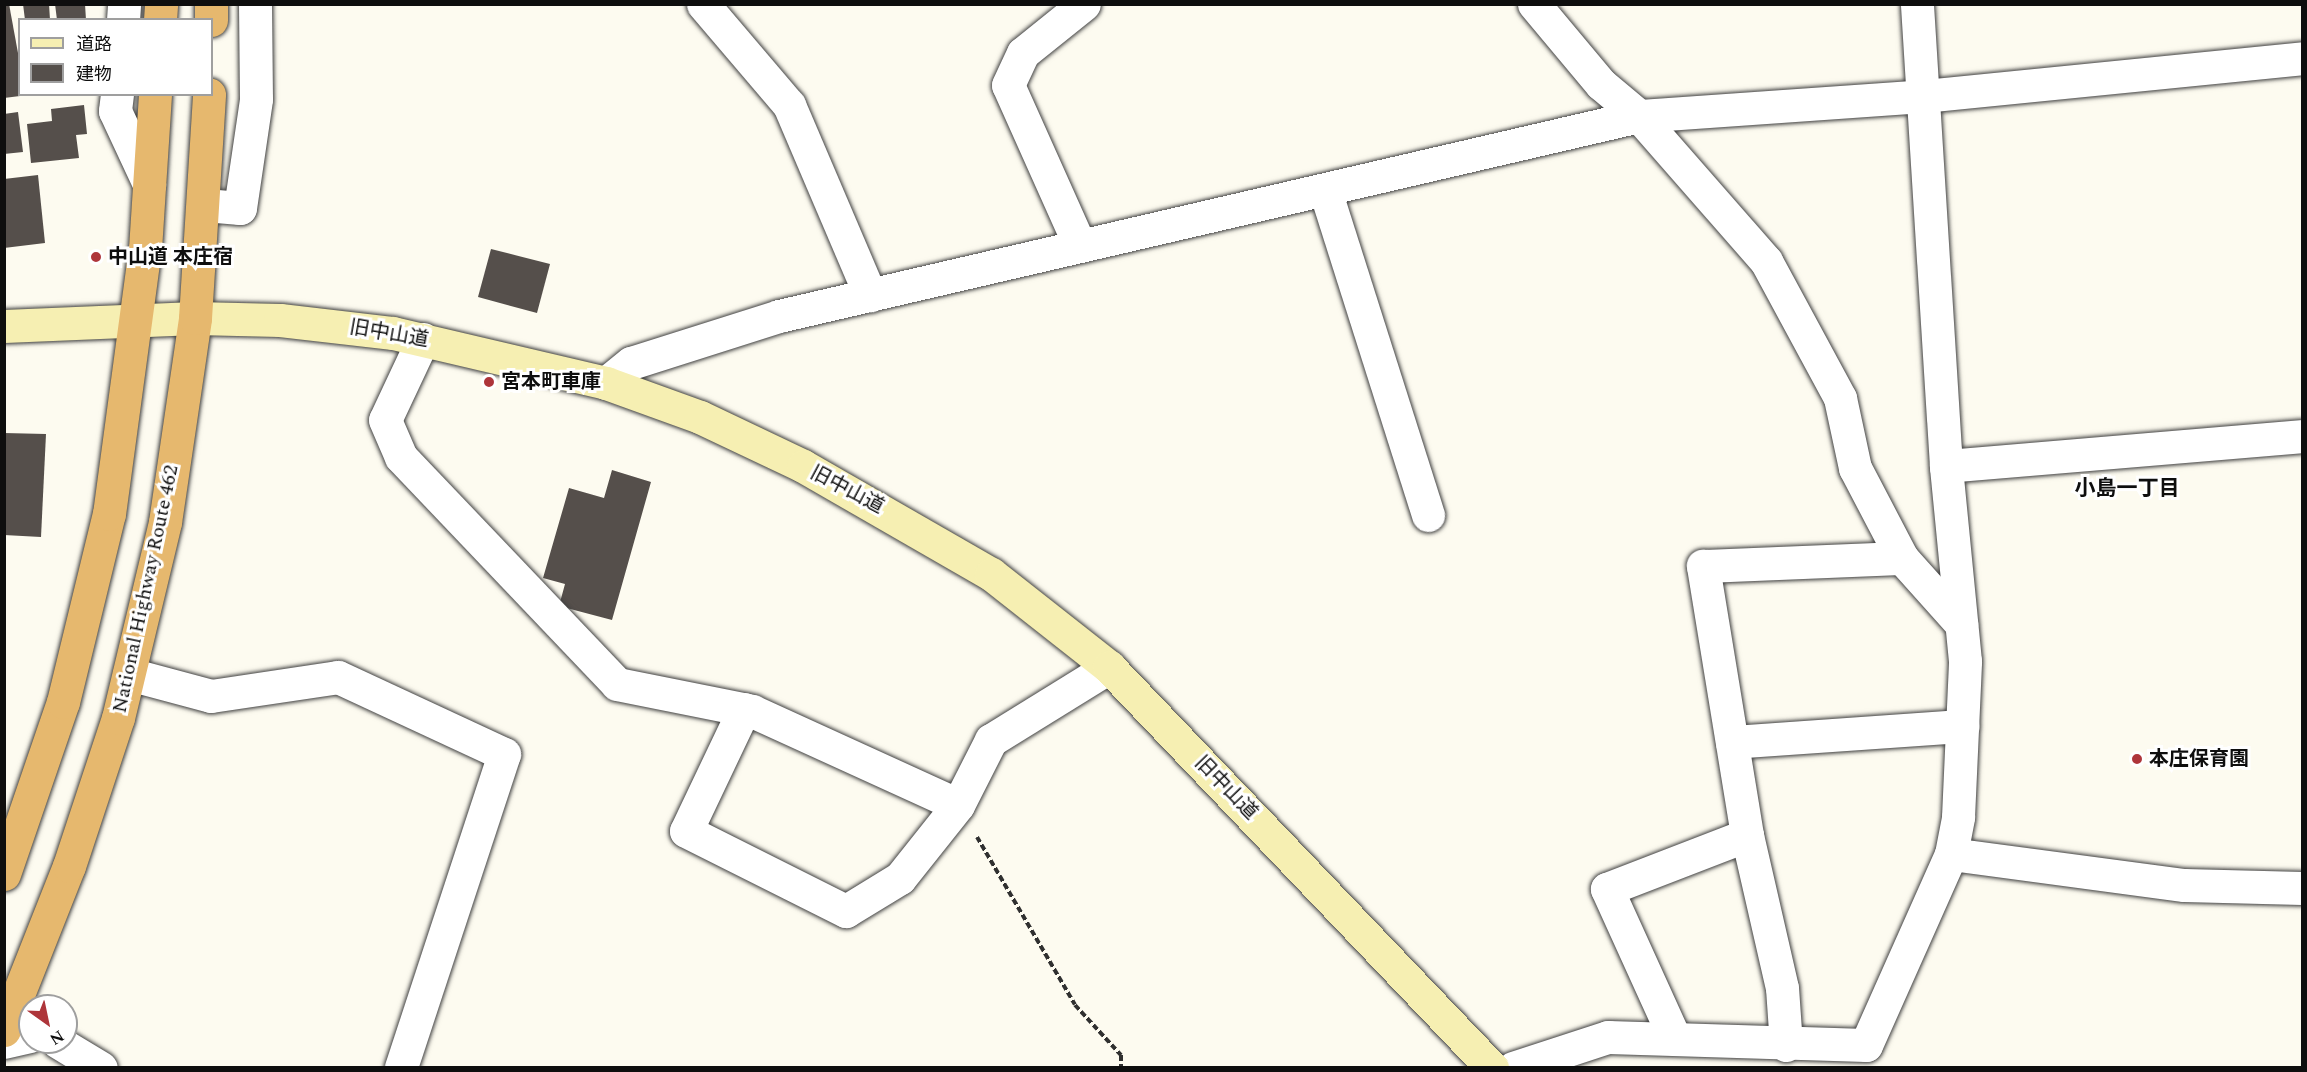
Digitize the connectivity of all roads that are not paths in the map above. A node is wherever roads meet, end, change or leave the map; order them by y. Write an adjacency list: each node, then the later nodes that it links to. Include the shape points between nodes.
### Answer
1 (255, 4): 14 (street, via 256,99 240,208)
2 (703, 4): 16 (street, via 789,105)
3 (1084, 4): 15 (street, via 1023,53 1008,85)
4 (1534, 4): 11 (street, via 1601,84)
5 (1917, 4): 10 (street)
6 (2302, 58): 10 (street)
7 (117, 96): 12 (street, via 115,111)
8 (155, 96): 12 (highway)
9 (209, 96): 14 (highway, National Highway Route 462)
10 (1924, 96): 11 (street); 23 (street)
11 (1639, 116): 13 (street); 25 (street, via 1766,261 1840,398 1855,468)
12 (149, 184): 17 (highway)
13 (1324, 190): 15 (street); 24 (street)
14 (205, 205): 18 (highway, National Highway Route 462)
15 (1080, 246): 16 (street)
16 (870, 295): 21 (street, via 779,316 631,363)
17 (137, 318): 18 (main road, 旧中山道); 19 (main road, 旧中山道); 35 (highway, via 109,514 63,702)
18 (195, 318): 20 (main road, 旧中山道, via 325,323); 28 (highway, National Highway Route 462, via 165,522)
19 (4, 326)
20 (423, 339): 21 (main road, 旧中山道); 29 (street, via 385,420 401,457 617,684)
21 (606, 383): 27 (main road, 旧中山道, via 700,417 904,520 991,574)
22 (2302, 436): 23 (street)
23 (1946, 466): 26 (street)
24 (1428, 515)
25 (1902, 558): 26 (street); 31 (street, via 1704,566)
26 (1961, 624): 30 (street)
27 (1109, 667): 32 (street, via 991,740); 43 (main road, 旧中山道)
28 (129, 675): 37 (highway, National Highway Route 462, via 69,866); 42 (street, via 211,696 339,677 504,754)
29 (744, 709): 32 (street); 32 (street, via 686,831 846,911 900,878)
30 (1962, 726): 31 (street); 34 (street, via 1958,817)
31 (1732, 742): 33 (street)
32 (958, 805)
33 (1747, 835): 38 (street, via 1607,889); 39 (street, via 1782,988)
34 (1951, 854): 36 (street, via 2184,885); 39 (street, via 1866,1045)
35 (4, 874)
36 (2302, 888)
37 (4, 1030)
38 (1675, 1039): 39 (street); 44 (street, via 1608,1037)
39 (1786, 1045)
40 (78, 1054): 41 (street)
41 (101, 1068)
42 (401, 1068)
43 (1492, 1068)
44 (1513, 1068)

